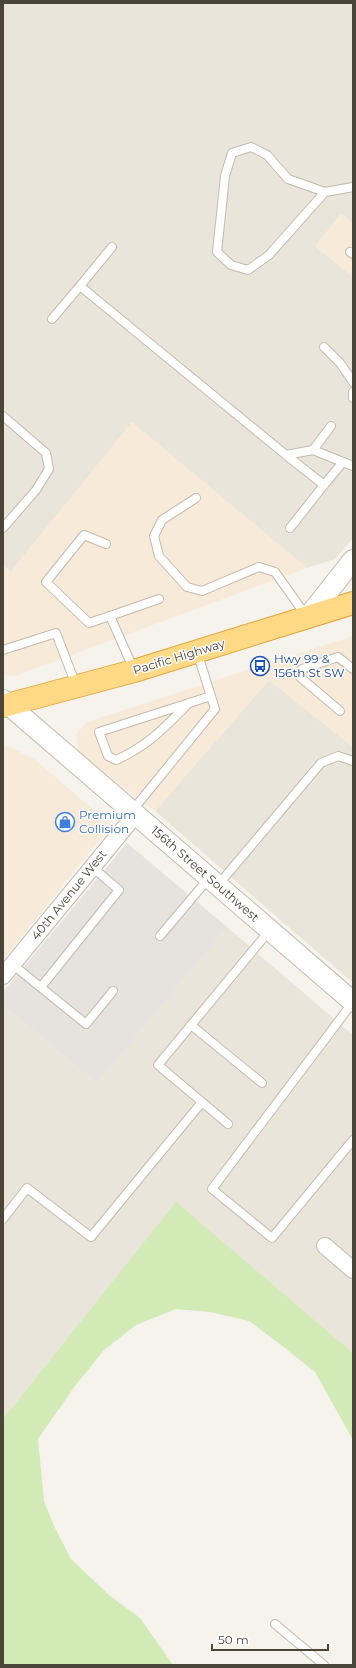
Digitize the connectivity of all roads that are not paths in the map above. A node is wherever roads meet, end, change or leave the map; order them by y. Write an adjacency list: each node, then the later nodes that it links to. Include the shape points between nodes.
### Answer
1 (353, 187): 2 (lane)
2 (325, 192): 2 (lane, via 288,179 268,155 252,147 232,153 225,176 217,252 231,265 248,270 269,255)
3 (112, 246): 4 (lane)
4 (80, 286): 5 (lane); 13 (lane)
5 (52, 319)
6 (324, 347): 7 (lane, via 340,363)
7 (353, 382)
8 (353, 392): 9 (lane)
9 (353, 398)
10 (3, 416): 18 (lane, via 46,453 49,469 36,490)
11 (331, 426): 12 (lane)
12 (312, 450): 13 (lane); 14 (lane)
13 (286, 455): 16 (lane)
14 (343, 462): 15 (lane); 16 (lane)
15 (353, 466)
16 (324, 485): 19 (lane)
17 (196, 498): 25 (lane, via 162,520 154,536 159,556 187,587 202,591 259,567 276,572)
18 (3, 528)
19 (290, 528)
20 (106, 544): 24 (lane, via 84,535 46,582 89,623)
21 (353, 560): 25 (street)
22 (159, 599): 24 (lane)
23 (347, 607): 25 (highway, Pacific Highway)
24 (110, 616): 29 (lane)
25 (308, 617): 27 (highway, Pacific Highway)
26 (3, 650): 30 (lane, via 56,633)
27 (197, 651): 29 (highway, Pacific Highway); 31 (lane)
28 (353, 669): 34 (lane, via 338,657 302,669 300,673 300,677)
29 (134, 671): 30 (highway, Pacific Highway)
30 (76, 686): 32 (highway, Pacific Highway)
31 (211, 696): 33 (lane); 36 (lane, via 215,709)
32 (5, 703): 36 (street, 156th Street Southwest)
33 (189, 703): 33 (lane, via 99,732 108,756 116,760 135,751 156,737)
34 (340, 711)
35 (353, 761): 38 (lane, via 338,756 322,763)
36 (134, 813): 37 (street, 40th Avenue West); 38 (street, 156th Street Southwest)
37 (92, 867): 41 (street, 40th Avenue West); 42 (lane, via 120,890)
38 (214, 881): 39 (street, 156th Street Southwest); 40 (lane)
39 (270, 930): 44 (street, 156th Street Southwest); 45 (lane)
40 (160, 936)
41 (8, 970): 42 (lane)
42 (41, 988): 43 (lane, via 86,1024)
43 (113, 991)
44 (353, 1002): 49 (lane, via 212,1189 272,1238)
45 (191, 1025): 46 (lane); 47 (lane, via 158,1065)
46 (262, 1083)
47 (202, 1102): 48 (lane); 50 (lane, via 91,1237 27,1188)
48 (228, 1124)
49 (353, 1140)
50 (3, 1219)
51 (325, 1246): 52 (street)
52 (353, 1270)
53 (275, 1624): 54 (lane)
54 (324, 1665)

